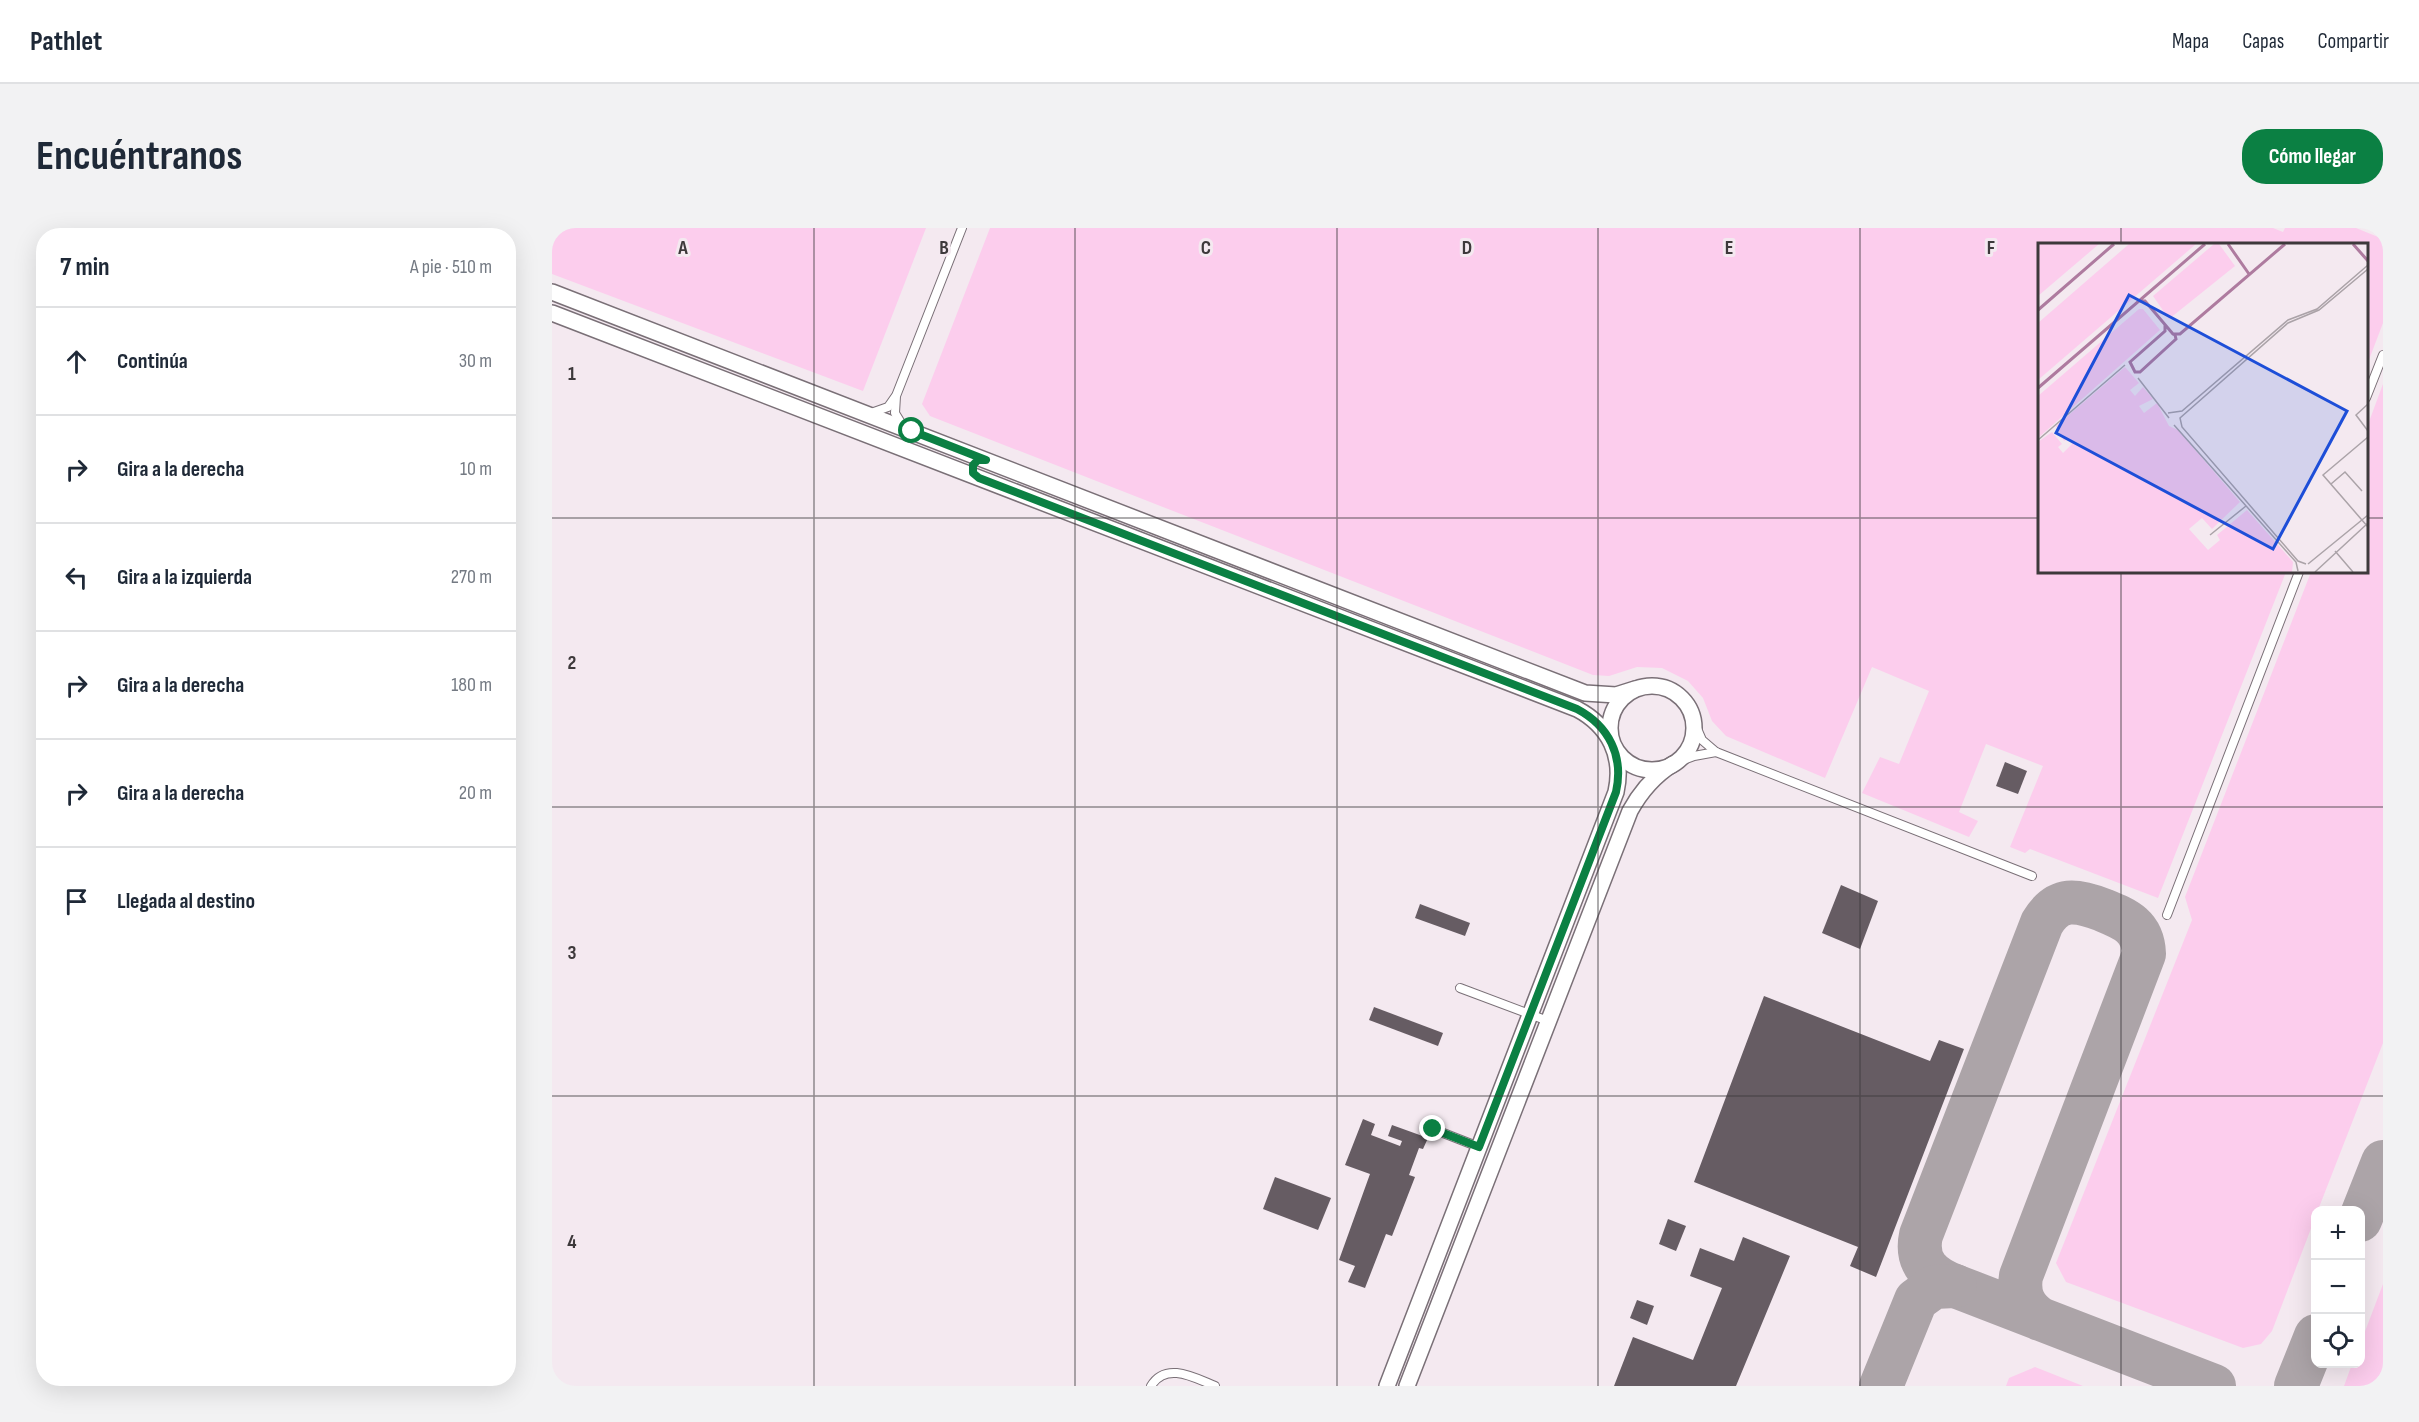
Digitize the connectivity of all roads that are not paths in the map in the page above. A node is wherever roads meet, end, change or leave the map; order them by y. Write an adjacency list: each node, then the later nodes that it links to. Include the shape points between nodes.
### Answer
1 (962, 228): 10 (lane)
2 (552, 292): 4 (street)
3 (552, 313): 7 (street)
4 (692, 346): 5 (street); 7 (street, via 697,358 692,364)
5 (715, 355): 8 (street, via 702,360); 11 (street)
6 (2383, 355): 9 (lane)
7 (685, 364): 8 (street)
8 (707, 373): 15 (street)
9 (2368, 395)
10 (896, 396): 11 (lane, via 882,410); 12 (lane, via 897,418)
11 (865, 413): 12 (street)
12 (912, 431): 13 (street)
13 (963, 451): 14 (street); 15 (street, via 968,464)
14 (986, 460): 16 (street, via 973,465 973,473); 18 (street, via 1585,693 1616,695)
15 (956, 469): 16 (street)
16 (979, 478): 20 (street, via 1577,709 1603,729)
17 (2299, 573): 24 (lane)
18 (1635, 690): 19 (street, via 1655,686 1674,693); 20 (street, via 1626,695 1612,714 1610,737)
19 (1692, 717): 21 (lane, via 1702,740); 22 (street, via 1688,749)
20 (1614, 747): 22 (street, via 1621,757 1640,769 1662,769); 26 (street, via 1619,770 1616,792)
21 (1716, 752): 22 (lane); 23 (lane)
22 (1673, 764): 27 (street, via 1648,784 1630,811)
23 (2032, 876)
24 (2167, 915)
25 (1460, 988): 26 (lane)
26 (1531, 1014): 27 (lane); 29 (street)
27 (1548, 1021): 33 (street)
28 (1433, 1129): 29 (lane)
29 (1479, 1147): 32 (street)
30 (1151, 1386): 31 (lane, via 1162,1375 1178,1371)
31 (1215, 1386)
32 (1387, 1386)
33 (1407, 1386)

